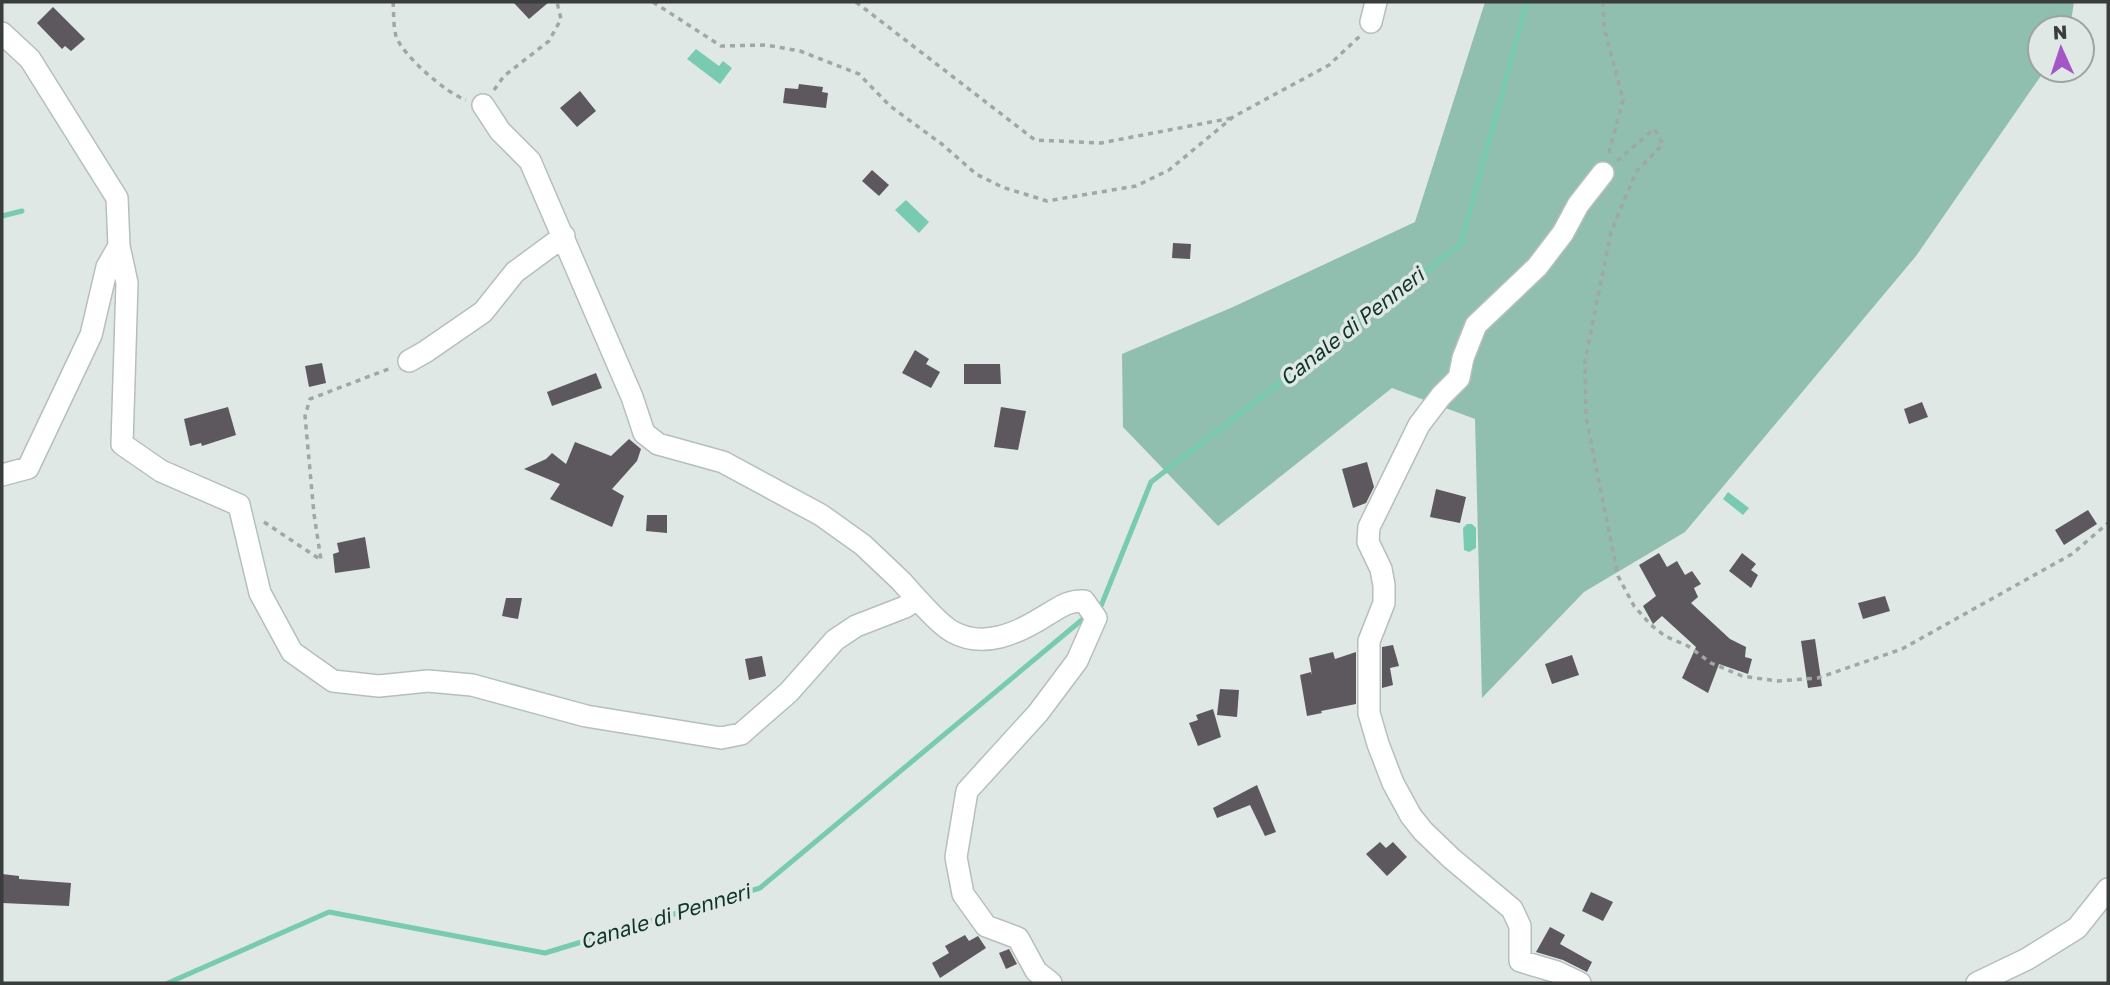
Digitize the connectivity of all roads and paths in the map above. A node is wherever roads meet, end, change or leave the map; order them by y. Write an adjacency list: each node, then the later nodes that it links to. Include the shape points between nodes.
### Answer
1 (393, 2): 8 (path, via 397,38 423,71 457,97)
2 (557, 2): 8 (path, via 561,19 549,41 504,76)
3 (653, 2): 9 (path, via 721,46 766,45 800,51 859,74 890,106 976,174 1046,201 1136,186 1169,170)
4 (856, 2): 9 (path, via 1035,140 1101,143)
5 (1603, 2): 10 (path, via 1604,27 1623,100)
6 (1374, 12): 9 (path, via 1354,43 1329,65)
7 (2, 33): 12 (street, via 30,59 117,198)
8 (483, 105): 11 (street, via 500,131 530,161)
9 (1233, 117)
10 (1603, 173): 16 (path, via 1654,129 1663,144 1636,172 1611,232 1585,361 1586,417 1618,576 1634,606 1665,636 1742,676 1777,681 1818,678 1902,649 2072,554); 20 (street, via 1537,267 1476,325 1460,378 1419,425 1369,527 1368,541 1384,584 1384,603 1369,641 1369,712 1393,783 1423,831 1512,909 1521,926 1520,961)
11 (564, 236): 13 (street, via 515,272 483,312); 17 (street, via 643,433 657,444 723,462 821,515 863,545)
12 (119, 246): 14 (street, via 107,267 91,335 28,468); 15 (street, via 127,283 122,444 161,471)
13 (409, 361): 15 (path, via 310,400 305,416 321,560)
14 (2, 475)
15 (239, 505): 17 (street, via 260,593 292,652 333,681 379,686 428,681 472,685 586,716 690,734 721,738 741,734 789,692 835,639 856,625)
16 (2108, 523)
17 (917, 600): 19 (street, via 952,632 972,639 1003,638 1070,600 1084,601 1096,618 1077,661 1046,703 967,791 956,857 963,894 986,926 1018,938 1036,971)
18 (2108, 889): 21 (street, via 2077,928)
19 (1051, 983)
20 (1580, 983)
21 (1977, 983)

